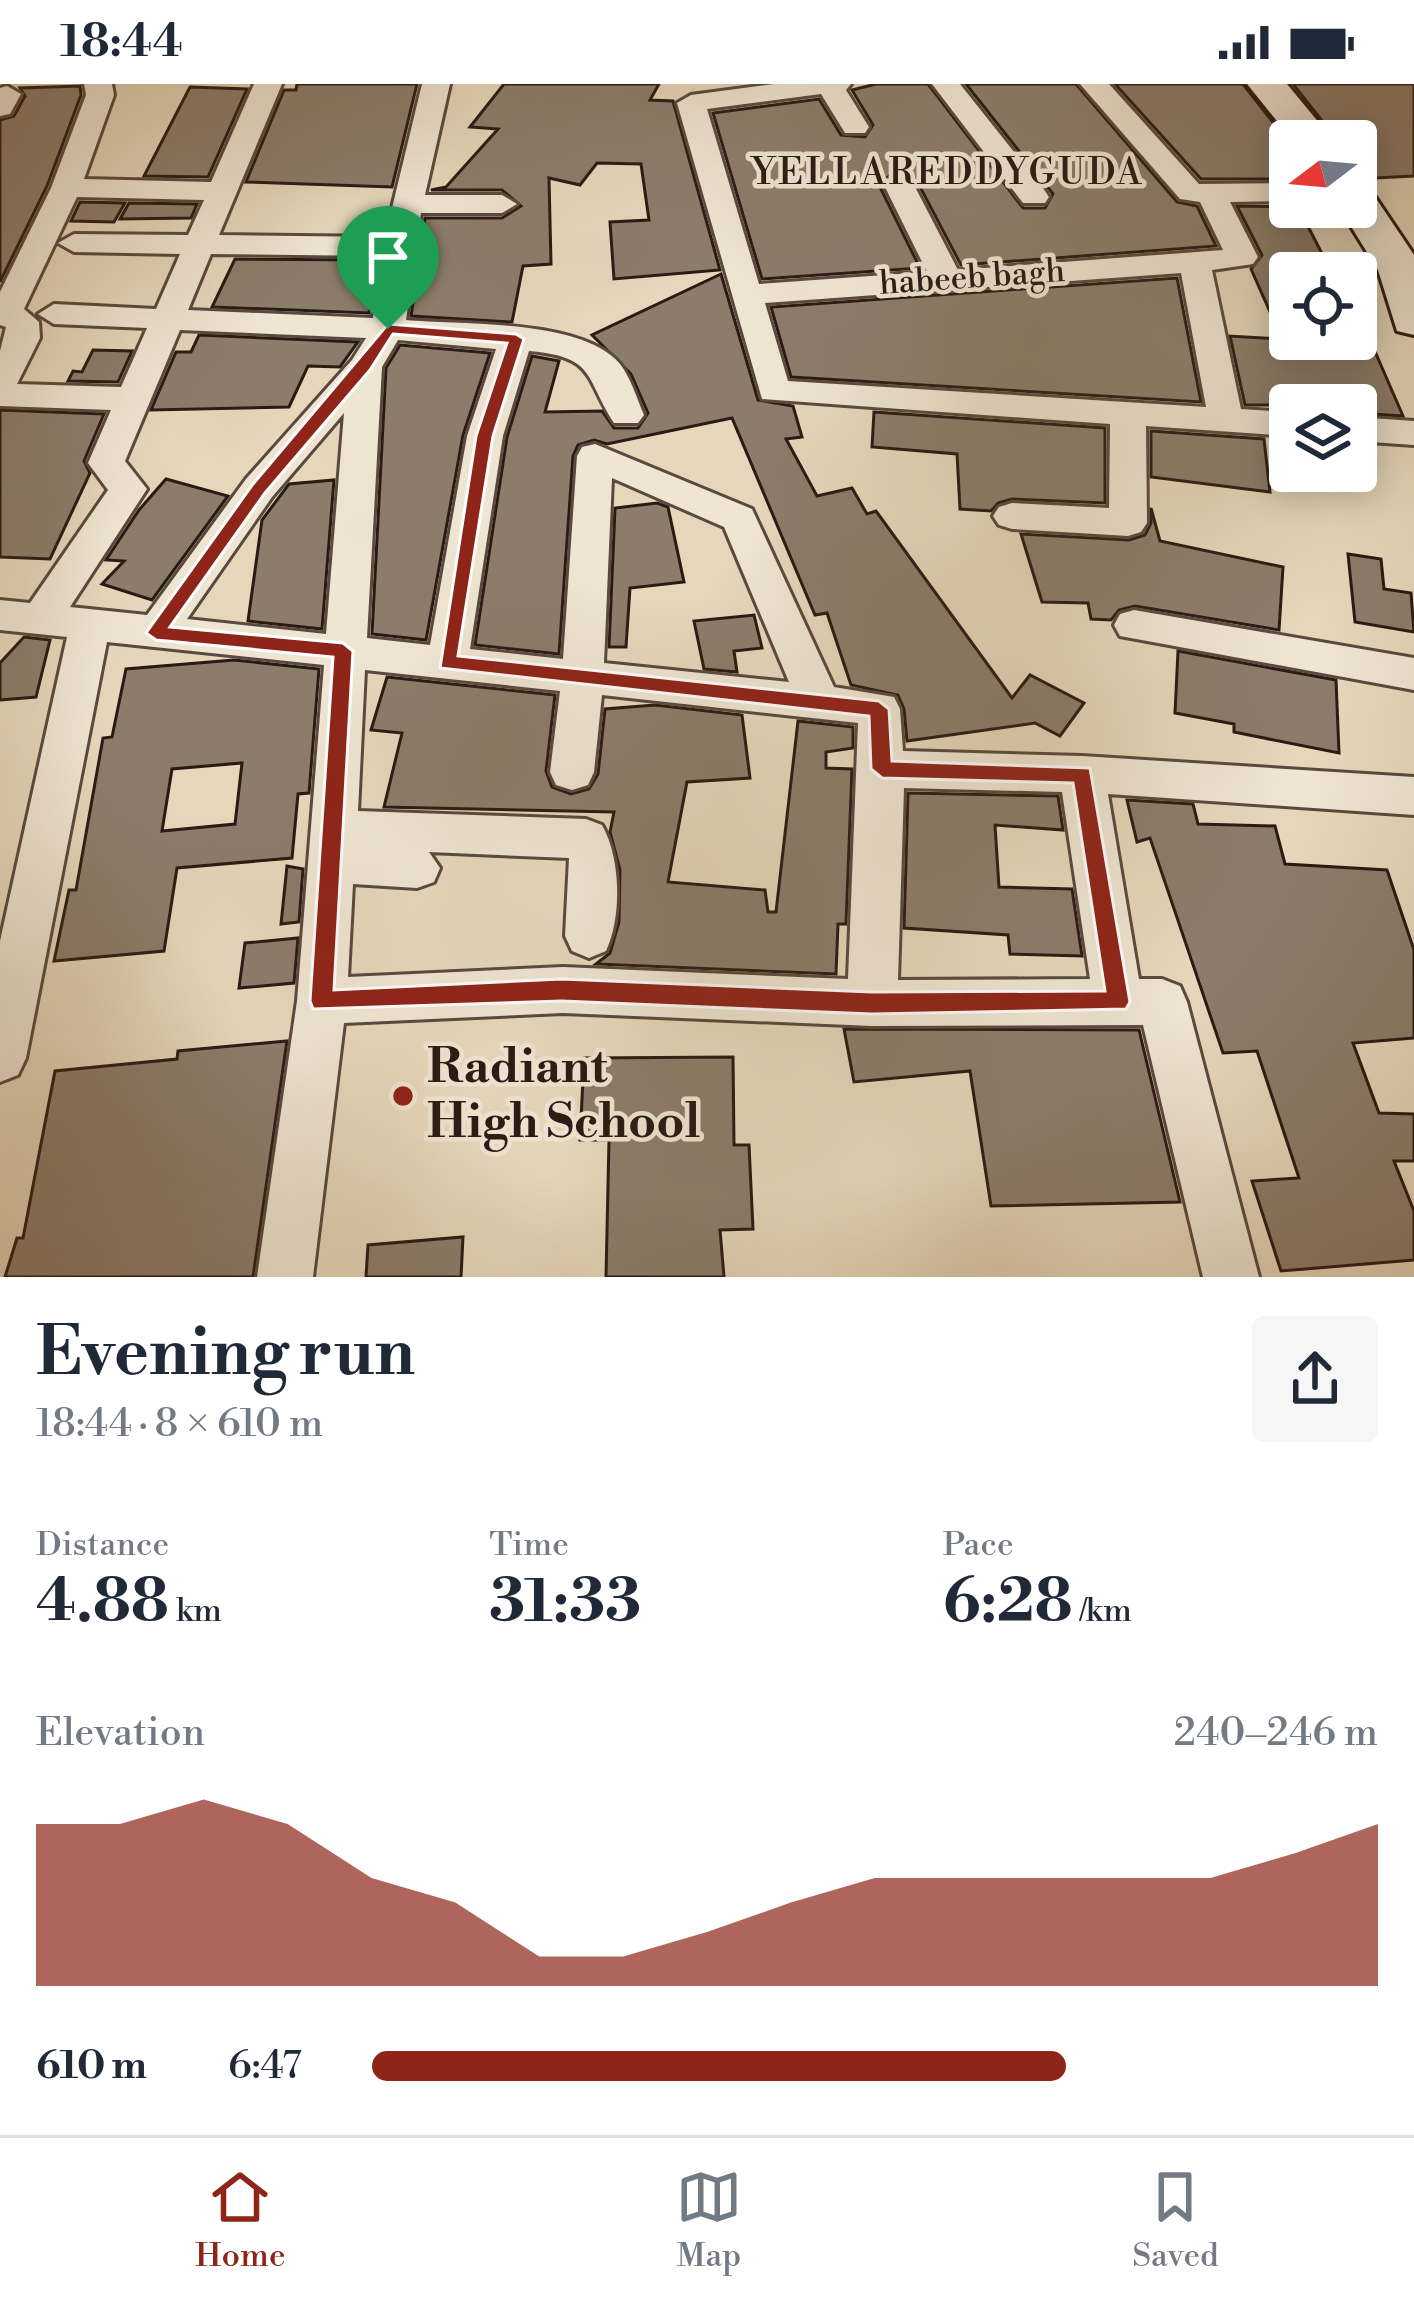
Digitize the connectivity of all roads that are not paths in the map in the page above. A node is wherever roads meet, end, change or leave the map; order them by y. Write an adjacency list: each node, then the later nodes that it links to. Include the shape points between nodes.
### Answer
1 (98, 84): 11 (street)
2 (268, 84): 12 (street)
3 (436, 84): 16 (street)
4 (833, 84): 9 (street); 25 (street, via 691,103)
5 (946, 84): 15 (street)
6 (1094, 84): 14 (street, via 1191,193)
7 (1266, 84): 8 (street)
8 (1296, 120)
9 (855, 127)
10 (898, 183): 24 (street)
11 (66, 188): 12 (street); 31 (street, via 8,309 22,322 23,338)
12 (224, 191): 20 (street)
13 (1269, 192): 14 (street)
14 (1211, 193): 22 (street, habeeb bagh, via 1242,256)
15 (1034, 196)
16 (408, 204): 17 (street); 21 (street)
17 (502, 204)
18 (1377, 228): 23 (street)
19 (74, 243): 20 (street)
20 (199, 247): 21 (street); 27 (street)
21 (398, 248): 30 (street)
22 (1195, 262): 24 (street, habeeb bagh); 35 (street)
23 (1408, 271): 28 (street)
24 (947, 280): 25 (street, habeeb bagh)
25 (749, 294): 33 (street, via 774,391)
26 (54, 314): 27 (street)
27 (169, 318): 30 (street); 32 (street)
28 (1414, 321)
29 (516, 339): 30 (street); 34 (street, via 563,344 592,358 607,371); 45 (street, via 485,436)
30 (377, 348): 43 (street, via 259,488); 44 (street)
31 (2, 386): 32 (street)
32 (134, 399): 40 (street, via 106,463 128,489)
33 (1127, 413): 35 (street); 39 (street, via 1128,523)
34 (626, 415)
35 (1226, 420): 36 (street)
36 (1269, 423)
37 (1377, 430): 38 (street)
38 (1414, 433)
39 (1012, 516)
40 (20, 617): 41 (street)
41 (90, 625): 43 (street); 58 (street)
42 (1134, 625): 47 (street)
43 (156, 633): 44 (street)
44 (343, 651): 45 (street); 53 (street)
45 (447, 663): 46 (street)
46 (583, 674): 48 (street); 48 (street, via 595,456 739,518); 50 (street)
47 (1414, 674)
48 (819, 702): 49 (street, via 879,709)
49 (882, 769): 51 (street); 57 (street)
50 (572, 772)
51 (1082, 774): 52 (street); 56 (street)
52 (1414, 796)
53 (331, 846): 54 (street, via 399,866 586,839); 55 (street)
54 (589, 936)
55 (322, 1001): 57 (street, via 562,990); 59 (street)
56 (1140, 1002): 57 (street); 60 (street)
57 (872, 1003)
58 (0, 1058)
59 (285, 1277)
60 (1231, 1277)

